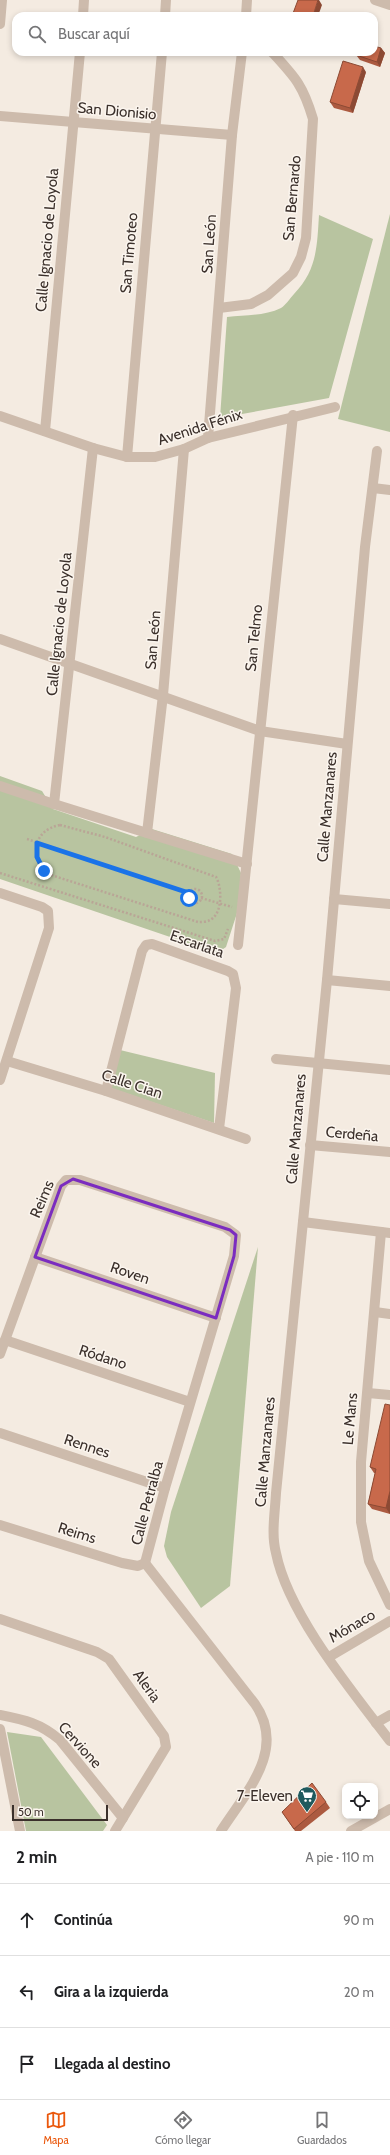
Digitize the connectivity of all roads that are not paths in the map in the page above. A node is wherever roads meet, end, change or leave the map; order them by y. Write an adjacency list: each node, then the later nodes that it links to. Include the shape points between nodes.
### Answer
1 (2, 0): 10 (street)
2 (84, 0): 7 (street)
3 (166, 0): 8 (street)
4 (247, 0): 9 (street)
5 (375, 0): 6 (street)
6 (390, 5)
7 (83, 12)
8 (165, 12)
9 (246, 12)
10 (0, 24)
11 (80, 56): 16 (street, Calle Ignacio de Loyola)
12 (162, 56): 17 (street, San Timoteo)
13 (242, 56): 18 (street, San León)
14 (276, 56): 19 (street, San Bernardo, via 299,82 308,100 313,119 306,238 293,273 282,284 251,304)
15 (0, 116): 16 (street, San Dionisio)
16 (73, 122): 17 (street, San Dionisio); 23 (street, Calle Ignacio de Loyola)
17 (155, 129): 18 (street, San Dionisio); 28 (street, San Timoteo)
18 (232, 135): 19 (street, San León)
19 (219, 308): 24 (street, San León)
20 (335, 407): 22 (street, Avenida Fénix)
21 (0, 416): 23 (street, Avenida Fénix)
22 (293, 416): 24 (street, Avenida Fénix); 34 (street, San Telmo)
23 (45, 431): 25 (street, Avenida Fénix)
24 (208, 438): 26 (street, Avenida Fénix)
25 (93, 448): 28 (street, Avenida Fénix); 32 (street, Calle Ignacio de Loyola)
26 (184, 449): 28 (street, Avenida Fénix, via 155,457); 33 (street, San León)
27 (377, 451): 29 (street, Calle Manzanares)
28 (127, 457)
29 (373, 488): 30 (street); 35 (street, Calle Manzanares)
30 (390, 490)
31 (0, 639): 32 (street)
32 (70, 664): 33 (street); 37 (street, Calle Ignacio de Loyola)
33 (163, 696): 34 (street); 38 (street, San León)
34 (260, 731): 35 (street); 39 (street, San Telmo)
35 (347, 744): 41 (street, Calle Manzanares)
36 (0, 786): 37 (street)
37 (54, 804): 38 (street)
38 (147, 833): 39 (street)
39 (247, 864): 43 (street, San Telmo)
40 (0, 893): 47 (street, via 42,907 48,911 50,918)
41 (334, 899): 42 (street); 44 (street, Calle Manzanares)
42 (390, 904)
43 (238, 945)
44 (327, 980): 45 (street); 48 (street, Calle Manzanares)
45 (390, 986)
46 (276, 1059): 48 (street)
47 (7, 1061): 50 (street); 51 (street, Calle Cian)
48 (318, 1065): 49 (street); 54 (street, Calle Manzanares)
49 (390, 1070)
50 (0, 1080)
51 (106, 1091): 52 (street, Calle Cian); 52 (street, Escarlata, via 142,951 146,945 152,944 233,974 236,988)
52 (220, 1129): 53 (street, Calle Cian)
53 (246, 1139)
54 (310, 1145): 55 (street, Cerdeña); 56 (street, Calle Manzanares)
55 (390, 1152)
56 (303, 1222): 57 (street); 75 (street, Calle Manzanares, via 274,1536 279,1566 287,1589)
57 (385, 1232): 60 (street, Le Mans)
58 (236, 1234): 59 (street, Reims, via 225,1227 73,1179 66,1180 61,1186); 62 (street, Calle Petralba, via 234,1256)
59 (35, 1257): 62 (street, Roven); 63 (street, Reims)
60 (375, 1312): 61 (street); 65 (street, Le Mans)
61 (390, 1314)
62 (216, 1318): 67 (street, Calle Petralba)
63 (5, 1340): 64 (street, Reims); 67 (street, Ródano)
64 (0, 1354)
65 (368, 1393): 66 (street); 72 (street, Le Mans, via 361,1462 360,1522 369,1561)
66 (390, 1395)
67 (190, 1402): 69 (street, Calle Petralba)
68 (0, 1433): 69 (street, Rennes)
69 (165, 1488): 71 (street, Calle Petralba)
70 (0, 1525): 71 (street, Reims, via 122,1563 138,1566)
71 (145, 1563): 85 (street, Calle Petralba, via 255,1704 266,1723 268,1741 263,1763)
72 (390, 1605)
73 (0, 1619): 82 (street, Aleria, via 97,1652 109,1659 164,1736 166,1746)
74 (390, 1621): 75 (street, Mónaco)
75 (328, 1657): 78 (street, Calle Manzanares)
76 (0, 1715): 82 (street, Cervione, via 32,1721 51,1732)
77 (390, 1715): 78 (street)
78 (376, 1723): 80 (street, Calle Manzanares)
79 (0, 1728): 83 (street)
80 (390, 1741)
81 (390, 1809): 86 (street)
82 (123, 1818): 84 (street, Aleria)
83 (20, 1831)
84 (115, 1831)
85 (221, 1831)
86 (351, 1831)

